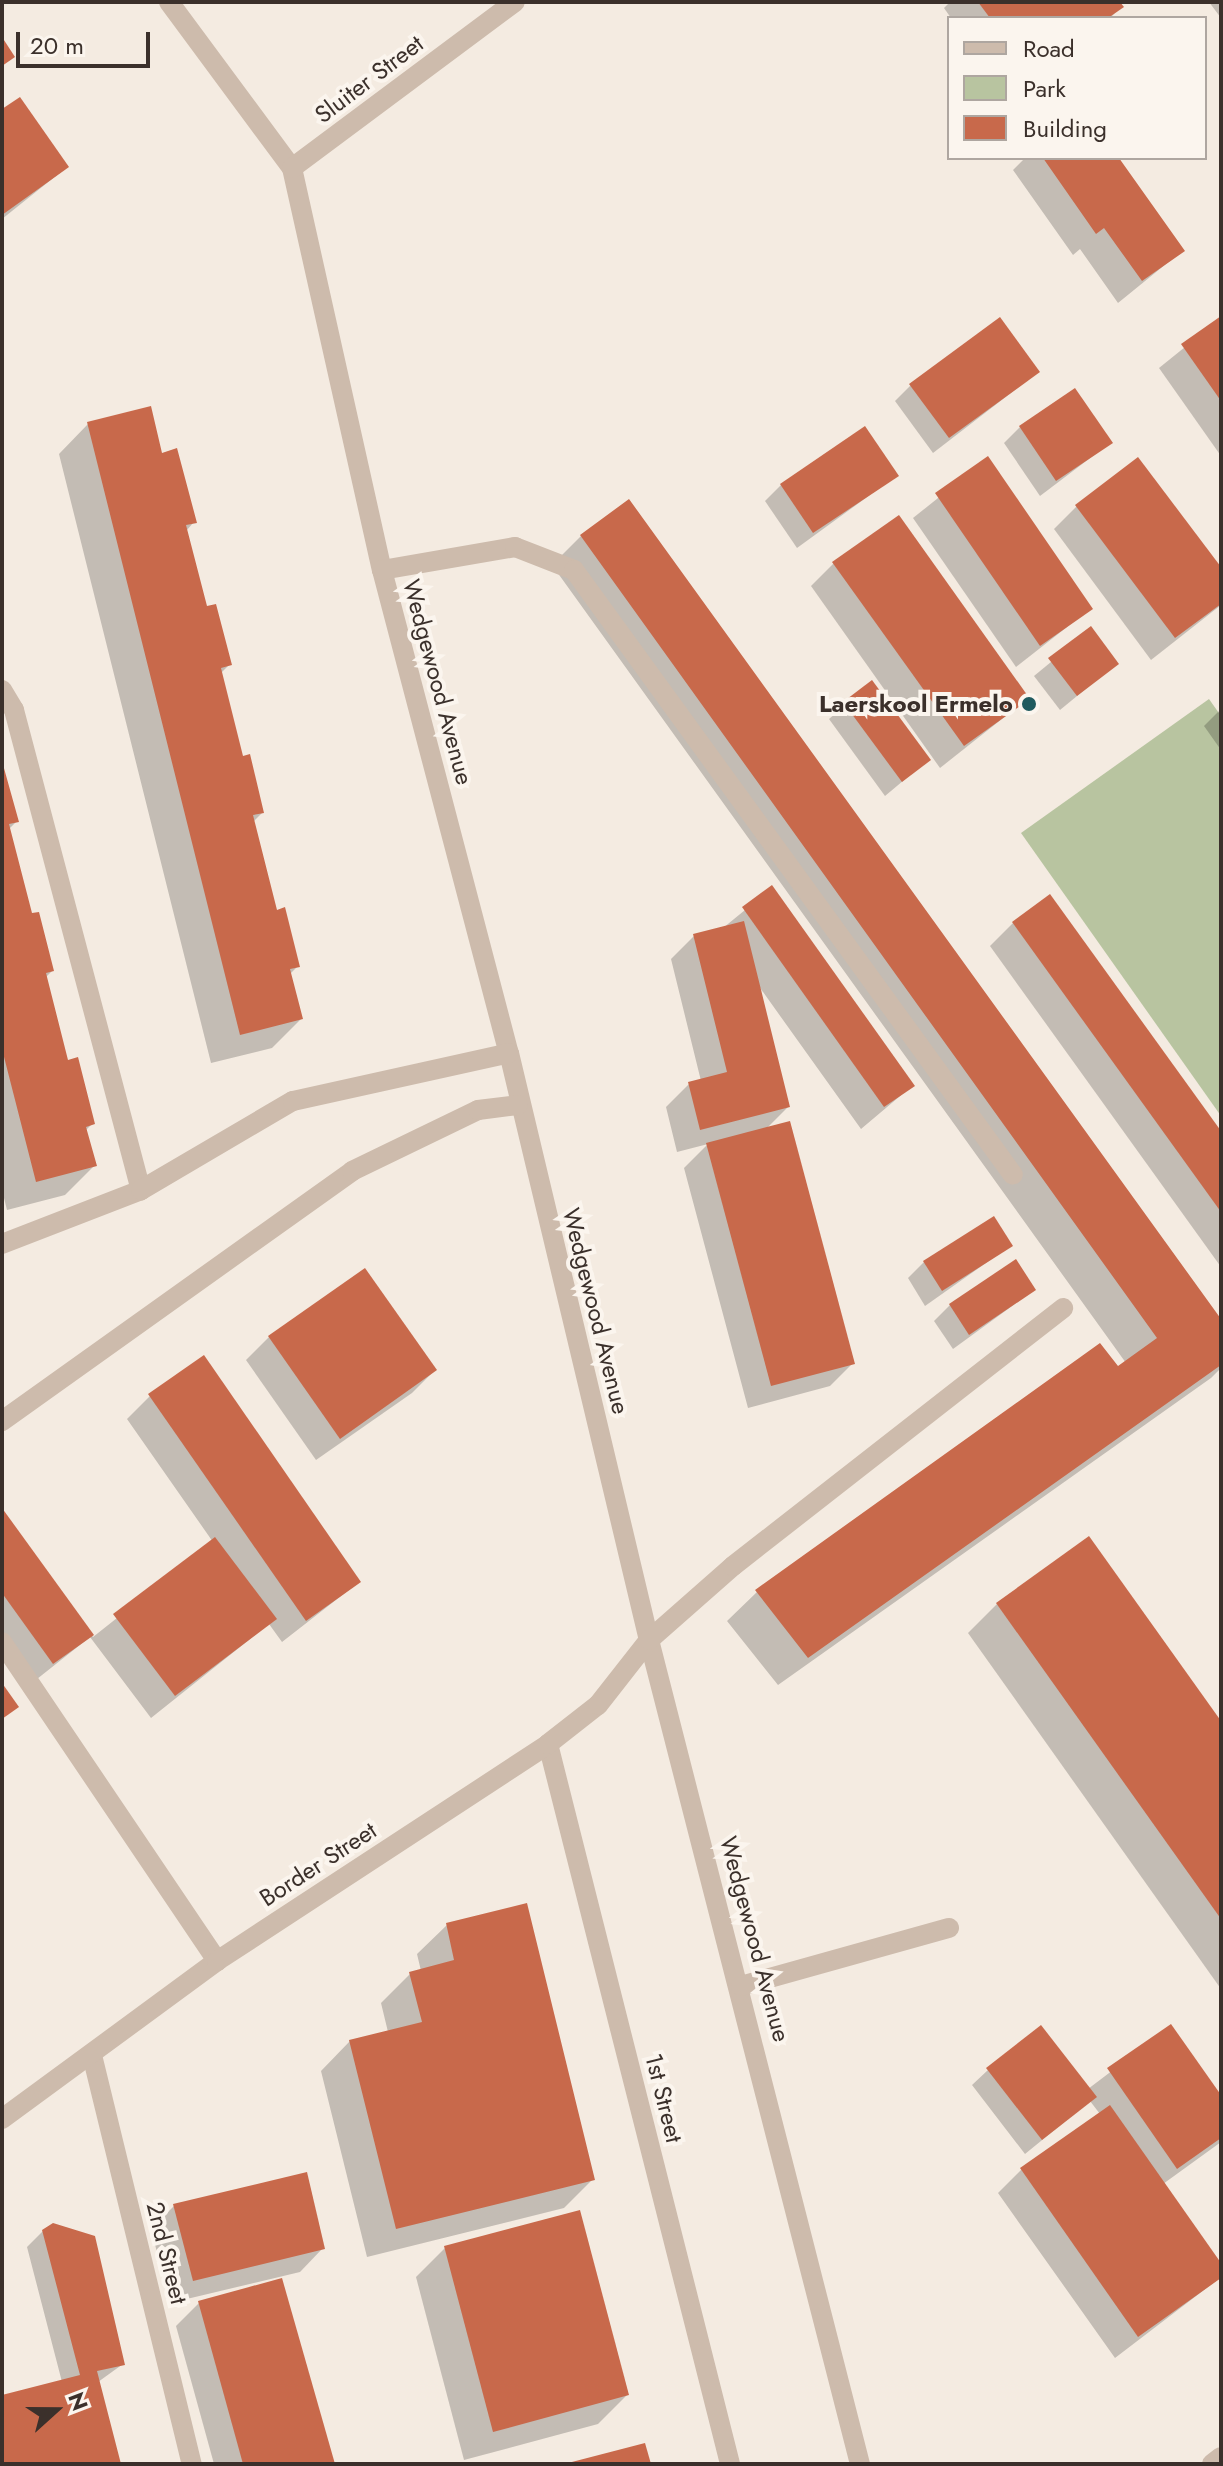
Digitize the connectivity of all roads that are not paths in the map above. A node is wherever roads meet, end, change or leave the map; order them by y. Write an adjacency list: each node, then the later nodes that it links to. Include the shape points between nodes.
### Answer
1 (169, 2): 3 (street)
2 (515, 2): 3 (street, Sluiter Street)
3 (292, 168): 4 (street, Wedgewood Avenue)
4 (382, 570): 6 (street, Wedgewood Avenue); 8 (street, via 515,547 574,570)
5 (2, 690): 9 (street, via 14,710)
6 (509, 1053): 7 (street, Wedgewood Avenue); 9 (street, via 293,1101)
7 (518, 1105): 12 (street, via 478,1110 352,1171); 13 (street, Wedgewood Avenue)
8 (1013, 1175)
9 (141, 1190): 10 (street)
10 (2, 1244)
11 (1063, 1308): 13 (street, Border Street, via 733,1566)
12 (2, 1421)
13 (649, 1640): 15 (street, Border Street, via 598,1705); 18 (street, Wedgewood Avenue)
14 (2, 1642): 17 (street)
15 (548, 1744): 17 (street, Border Street); 23 (street, 1st Street)
16 (949, 1928): 18 (street)
17 (217, 1961): 19 (street, Border Street)
18 (741, 1986): 24 (street, Wedgewood Avenue)
19 (92, 2055): 20 (street, Border Street); 22 (street, 2nd Street)
20 (2, 2119)
21 (1221, 2457): 25 (street)
22 (192, 2464)
23 (730, 2464)
24 (860, 2464)
25 (1212, 2464)

